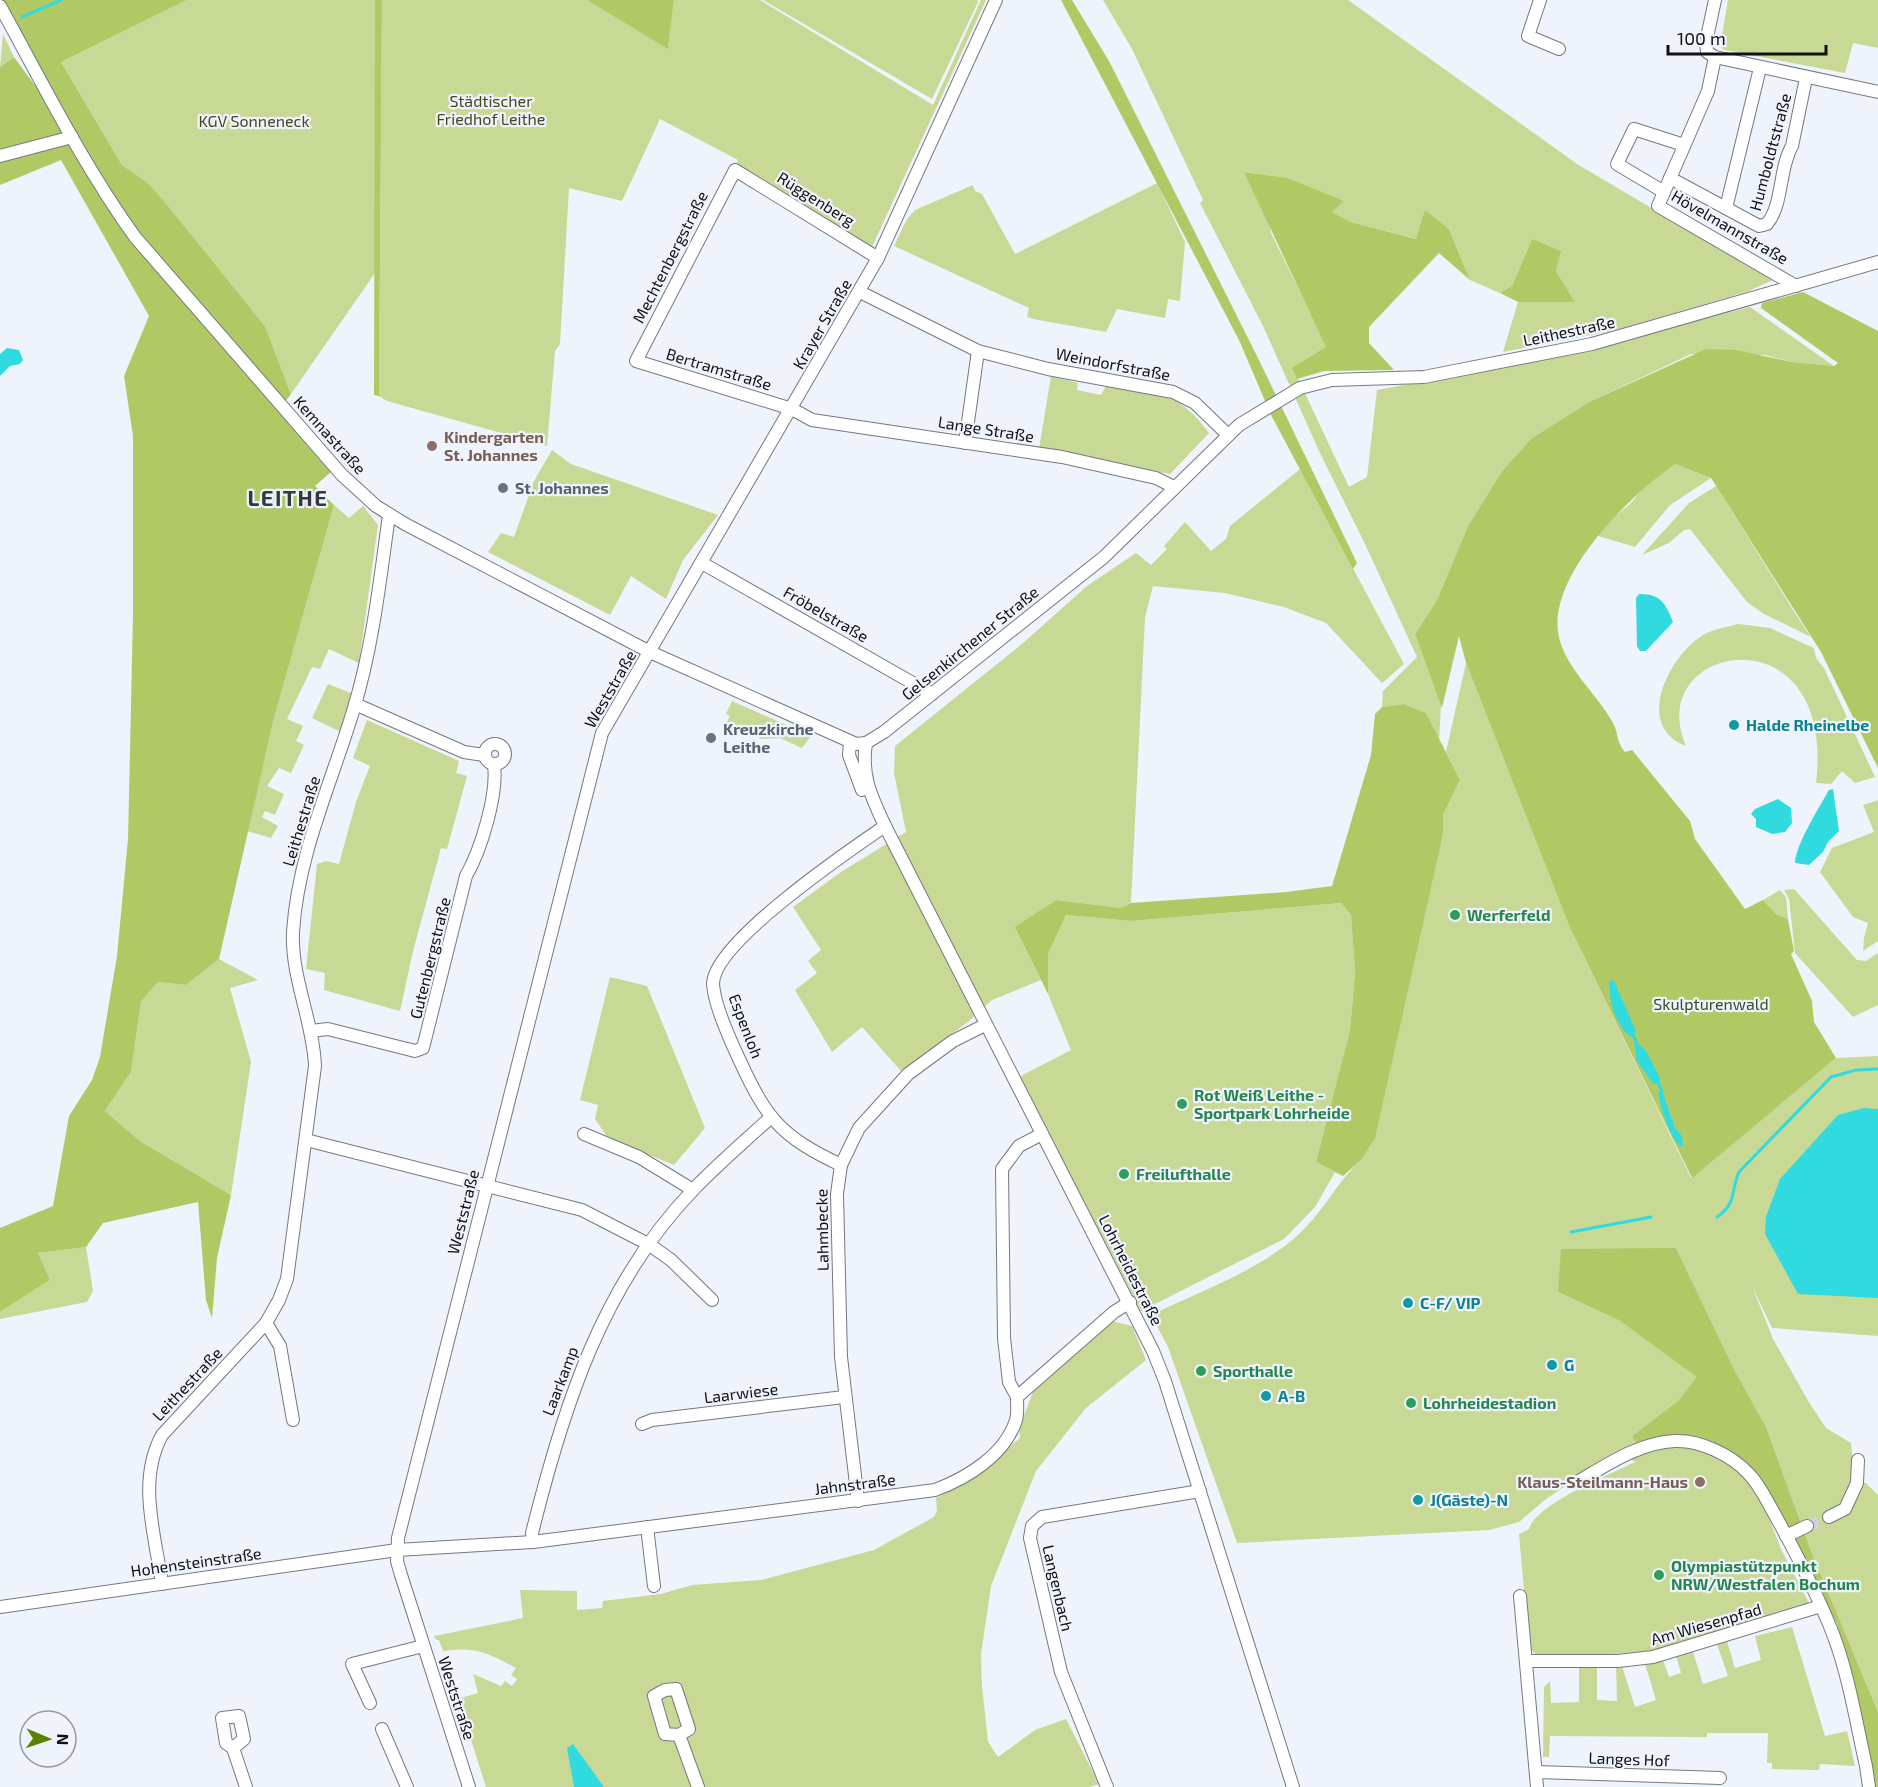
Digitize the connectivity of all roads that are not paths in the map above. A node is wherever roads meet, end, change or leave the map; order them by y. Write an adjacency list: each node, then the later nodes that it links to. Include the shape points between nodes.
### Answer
1 (996, 0): 17 (street, Krayer Straße)
2 (1540, 0): 5 (street, via 1528,36)
3 (1715, 0): 6 (street, Hövelmannstraße, via 1706,42 1707,52)
4 (0, 6): 10 (street, Kemnastraße)
5 (1559, 49)
6 (1715, 57): 7 (street, Humboldtstraße); 11 (street, Hövelmannstraße, via 1708,91)
7 (1760, 68): 8 (street, Humboldtstraße); 16 (street, Humboldtstraße)
8 (1806, 78): 9 (street, Humboldtstraße); 16 (street, Humboldtstraße, via 1792,147 1771,219 1759,226)
9 (1878, 92)
10 (72, 137): 12 (street); 28 (street, Kemnastraße, via 113,206 154,259 342,475)
11 (1684, 145): 14 (street, Hövelmannstraße); 15 (street, Hövelmannstraße, via 1634,129 1617,164)
12 (0, 156)
13 (735, 170): 17 (street, Rüggenberg); 22 (street, Mechtenbergstraße)
14 (1670, 178): 15 (street, Hövelmannstraße); 16 (street, Humboldtstraße)
15 (1664, 192): 19 (street, Hövelmannstraße, via 1658,206)
16 (1726, 208)
17 (878, 258): 20 (street, Krayer Straße)
18 (1878, 262): 19 (street, Leithestraße)
19 (1797, 286): 23 (street, Leithestraße, via 1575,348 1424,376 1312,384)
20 (860, 292): 21 (street, Weindorfstraße); 24 (street, Krayer Straße)
21 (978, 351): 25 (street, Weindorfstraße, via 1048,369 1173,392 1196,403); 26 (street)
22 (636, 361): 24 (street, Bertramstraße)
23 (1265, 408): 25 (street, Gelsenkirchener Straße)
24 (792, 409): 26 (street, Lange Straße, via 812,420); 29 (street, Krayer Straße)
25 (1228, 435): 27 (street, Gelsenkirchener Straße)
26 (965, 442): 27 (street, Lange Straße, via 1090,463 1156,478)
27 (1174, 487): 31 (street, Gelsenkirchener Straße, via 1104,556)
28 (389, 515): 30 (street, Kemnastraße); 32 (street, Leithestraße, via 378,604)
29 (702, 563): 30 (street, Krayer Straße); 31 (street, Fröbelstraße)
30 (650, 652): 33 (street); 46 (street, Weststraße, via 602,733)
31 (932, 694): 34 (street, Gelsenkirchener Straße)
32 (355, 704): 35 (street, Gutenbergstraße, via 464,753); 40 (street, Leithestraße, via 311,837 297,901 294,961)
33 (850, 742): 34 (street); 37 (street, Lohrheidestraße, via 853,767 862,789)
34 (866, 743): 37 (street, Lohrheidestraße, via 863,765)
35 (484, 755): 36 (street); 36 (street, Gutenbergstraße, via 492,744 502,747 505,757)
36 (494, 765): 40 (street, Gutenbergstraße, via 496,779 480,844 466,876 423,1048 415,1051 328,1029)
37 (871, 796): 38 (street, Lohrheidestraße)
38 (885, 826): 39 (street, Lohrheidestraße); 41 (street, Espenloh, via 821,870 760,922 722,960 715,975 715,991 734,1046)
39 (986, 1025): 43 (street, Lohrheidestraße); 45 (street, Lahmbecke, via 953,1041 908,1074 859,1128)
40 (311, 1031): 44 (street, Leithestraße, via 315,1066)
41 (771, 1117): 45 (street, Espenloh, via 797,1143); 47 (street, Laarkamp)
42 (584, 1134): 47 (street, via 639,1157)
43 (1042, 1134): 50 (street, Lohrheidestraße); 53 (street, Jahnstraße, via 1019,1146 1002,1169 1004,1338 1009,1382)
44 (306, 1140): 46 (street); 51 (street, Leithestraße, via 287,1279)
45 (841, 1165): 52 (street, Lahmbecke, via 837,1194)
46 (487, 1184): 48 (street, via 582,1210); 65 (street, Weststraße)
47 (693, 1191): 48 (street, Laarkamp)
48 (650, 1245): 49 (street, via 681,1268); 64 (street, Laarkamp, via 617,1295 575,1384 546,1479)
49 (712, 1300)
50 (1130, 1302): 53 (street); 58 (street, Lohrheidestraße, via 1165,1381)
51 (266, 1323): 54 (street, via 280,1346); 66 (street, Leithestraße, via 162,1435 153,1452 147,1478)
52 (844, 1396): 55 (street, Laarwiese); 59 (street, Lahmbecke)
53 (1017, 1397): 59 (street, Jahnstraße, via 1017,1419 1010,1432 987,1461 966,1475 935,1490)
54 (293, 1420)
55 (642, 1424)
56 (1858, 1460): 60 (street, via 1857,1483 1845,1509)
57 (1579, 1481): 63 (street, via 1625,1455 1655,1444 1688,1442 1727,1456 1749,1474)
58 (1200, 1491): 83 (street, Langenbach, via 1042,1517 1032,1526 1030,1538 1061,1672); 84 (street, Lohrheidestraße)
59 (858, 1501): 62 (street, Jahnstraße)
60 (1829, 1517)
61 (1807, 1526): 63 (street)
62 (647, 1527): 64 (street, Jahnstraße); 67 (street)
63 (1786, 1536): 69 (street)
64 (533, 1542): 65 (street, Jahnstraße)
65 (397, 1550): 66 (street, Hohensteinstraße); 71 (street, Weststraße, via 399,1570)
66 (162, 1584): 70 (street, Hohensteinstraße)
67 (654, 1586)
68 (1520, 1596): 72 (street)
69 (1821, 1606): 72 (street, Am Wiesenpfad, via 1653,1657); 86 (street, via 1841,1660)
70 (0, 1607)
71 (423, 1646): 73 (street, via 352,1664); 81 (street, Weststraße)
72 (1527, 1661): 77 (street, via 1531,1747)
73 (370, 1703)
74 (382, 1729): 80 (street)
75 (679, 1735): 82 (street)
76 (233, 1748): 79 (street)
77 (1537, 1772): 78 (street, Langes Hof); 85 (street)
78 (1720, 1778)
79 (246, 1787)
80 (407, 1787)
81 (469, 1787)
82 (698, 1787)
83 (1107, 1787)
84 (1293, 1787)
85 (1537, 1787)
86 (1869, 1787)

